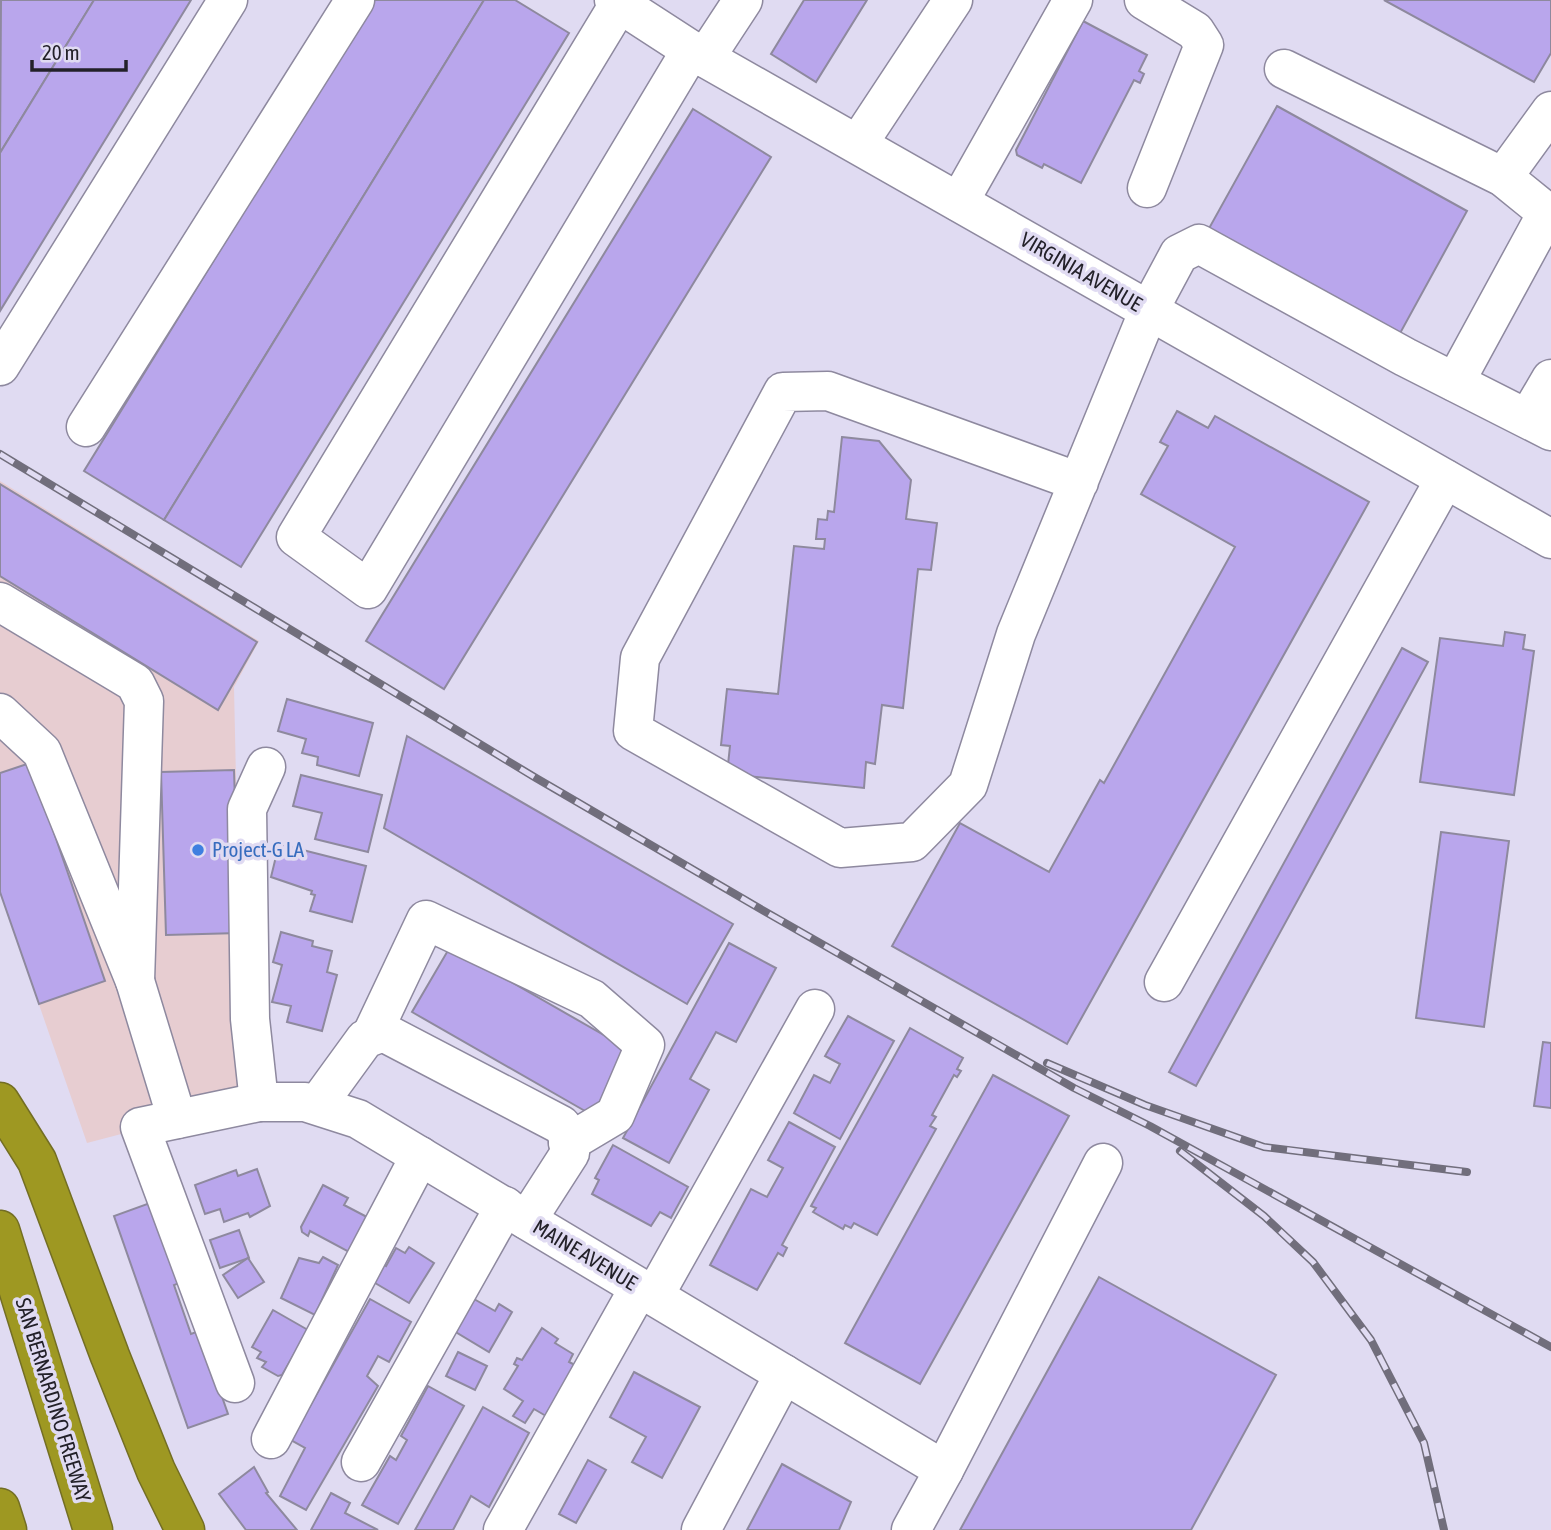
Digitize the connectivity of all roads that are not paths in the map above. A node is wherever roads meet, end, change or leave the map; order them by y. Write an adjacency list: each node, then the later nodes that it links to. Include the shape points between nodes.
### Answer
1 (228, 0): 17 (street)
2 (355, 0): 21 (street)
3 (743, 0): 8 (street)
4 (953, 0): 11 (street)
5 (1073, 0): 14 (street)
6 (1144, 0): 13 (street, via 1195,31 1205,45)
7 (617, 2): 8 (street, VIRGINIA AVENUE); 8 (street, via 296,537 368,589)
8 (698, 54): 11 (street, VIRGINIA AVENUE)
9 (1284, 69): 12 (street)
10 (1551, 111): 12 (street)
11 (858, 145): 14 (street, VIRGINIA AVENUE)
12 (1503, 177): 15 (street)
13 (1147, 188)
14 (959, 202): 16 (street, VIRGINIA AVENUE)
15 (1549, 215): 19 (street)
16 (1149, 310): 19 (street, via 1179,254 1199,244); 22 (street, VIRGINIA AVENUE); 23 (street)
17 (0, 366)
18 (1551, 379): 20 (street)
19 (1455, 382): 20 (street)
20 (1540, 424)
21 (86, 427)
22 (1445, 479): 24 (street, VIRGINIA AVENUE); 29 (street)
23 (1079, 482): 23 (street, via 1016,634 968,785 912,842 840,848 633,731 640,658 783,392 828,391)
24 (1551, 539)
25 (0, 602): 28 (street, via 135,683 144,701)
26 (0, 713): 28 (street, via 42,751)
27 (266, 767): 33 (street, via 247,809 250,1019)
28 (135, 981): 35 (street)
29 (1164, 982)
30 (815, 1009): 41 (street)
31 (372, 1034): 34 (street); 36 (street, via 383,1032 561,1125); 36 (street, via 426,920 592,999 645,1045 615,1115)
32 (0, 1102): 50 (highway, via 37,1161 156,1471)
33 (259, 1102): 34 (street, MAINE AVENUE); 35 (street, MAINE AVENUE)
34 (317, 1105): 37 (street, MAINE AVENUE, via 358,1119)
35 (177, 1119): 43 (street, MAINE AVENUE, via 140,1127)
36 (568, 1143): 39 (street, via 570,1153)
37 (420, 1156): 39 (street, MAINE AVENUE); 44 (street)
38 (1103, 1163): 46 (street)
39 (516, 1213): 41 (street, MAINE AVENUE); 45 (street)
40 (0, 1230): 49 (highway, SAN BERNARDINO FREEWAY)
41 (647, 1292): 42 (street, MAINE AVENUE); 51 (street)
42 (784, 1374): 46 (street, MAINE AVENUE); 52 (street)
43 (235, 1383)
44 (271, 1439)
45 (361, 1462)
46 (944, 1471): 53 (street)
47 (0, 1508): 48 (highway)
48 (8, 1530)
49 (93, 1530)
50 (185, 1530)
51 (503, 1530)
52 (701, 1530)
53 (911, 1530)

